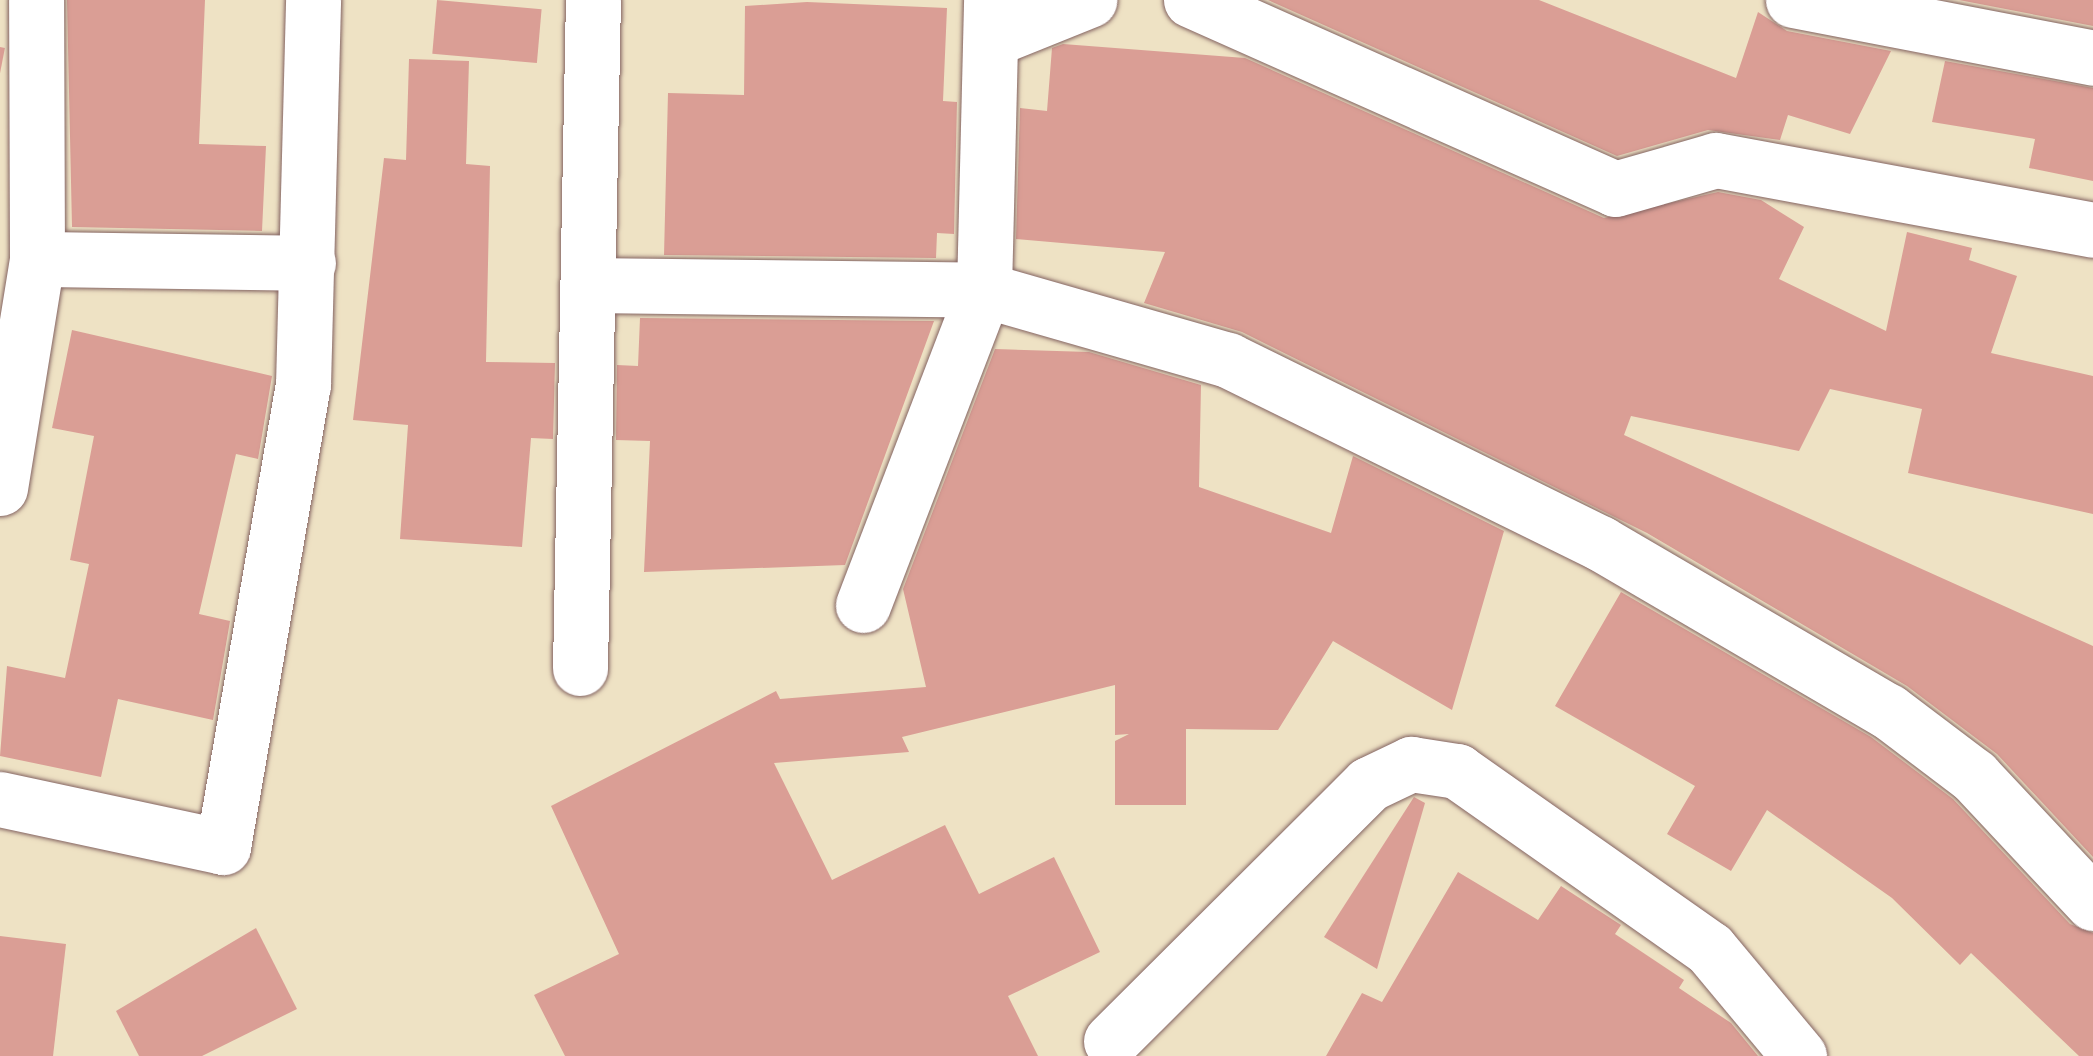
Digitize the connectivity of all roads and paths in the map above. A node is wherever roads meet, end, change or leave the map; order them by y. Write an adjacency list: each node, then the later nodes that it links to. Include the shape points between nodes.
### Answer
1 (36, 0): 10 (street)
2 (314, 0): 11 (street)
3 (592, 0): 12 (street)
4 (1090, 0): 7 (street)
5 (1190, 0): 9 (street, via 1615,189 1716,160)
6 (1793, 0): 8 (street)
7 (991, 19): 13 (street)
8 (2093, 58)
9 (2093, 230)
10 (37, 259): 11 (street); 14 (street)
11 (308, 263): 17 (street, via 303,385 223,847)
12 (594, 285): 13 (street); 16 (street)
13 (984, 290): 15 (street); 18 (street, via 1228,360 1600,543 1888,710 1974,776)
14 (0, 488)
15 (863, 606)
16 (580, 668)
17 (0, 799)
18 (2093, 904)
19 (1113, 1051): 20 (street, via 1369,784 1411,764 1457,770 1710,949)
20 (1799, 1056)

